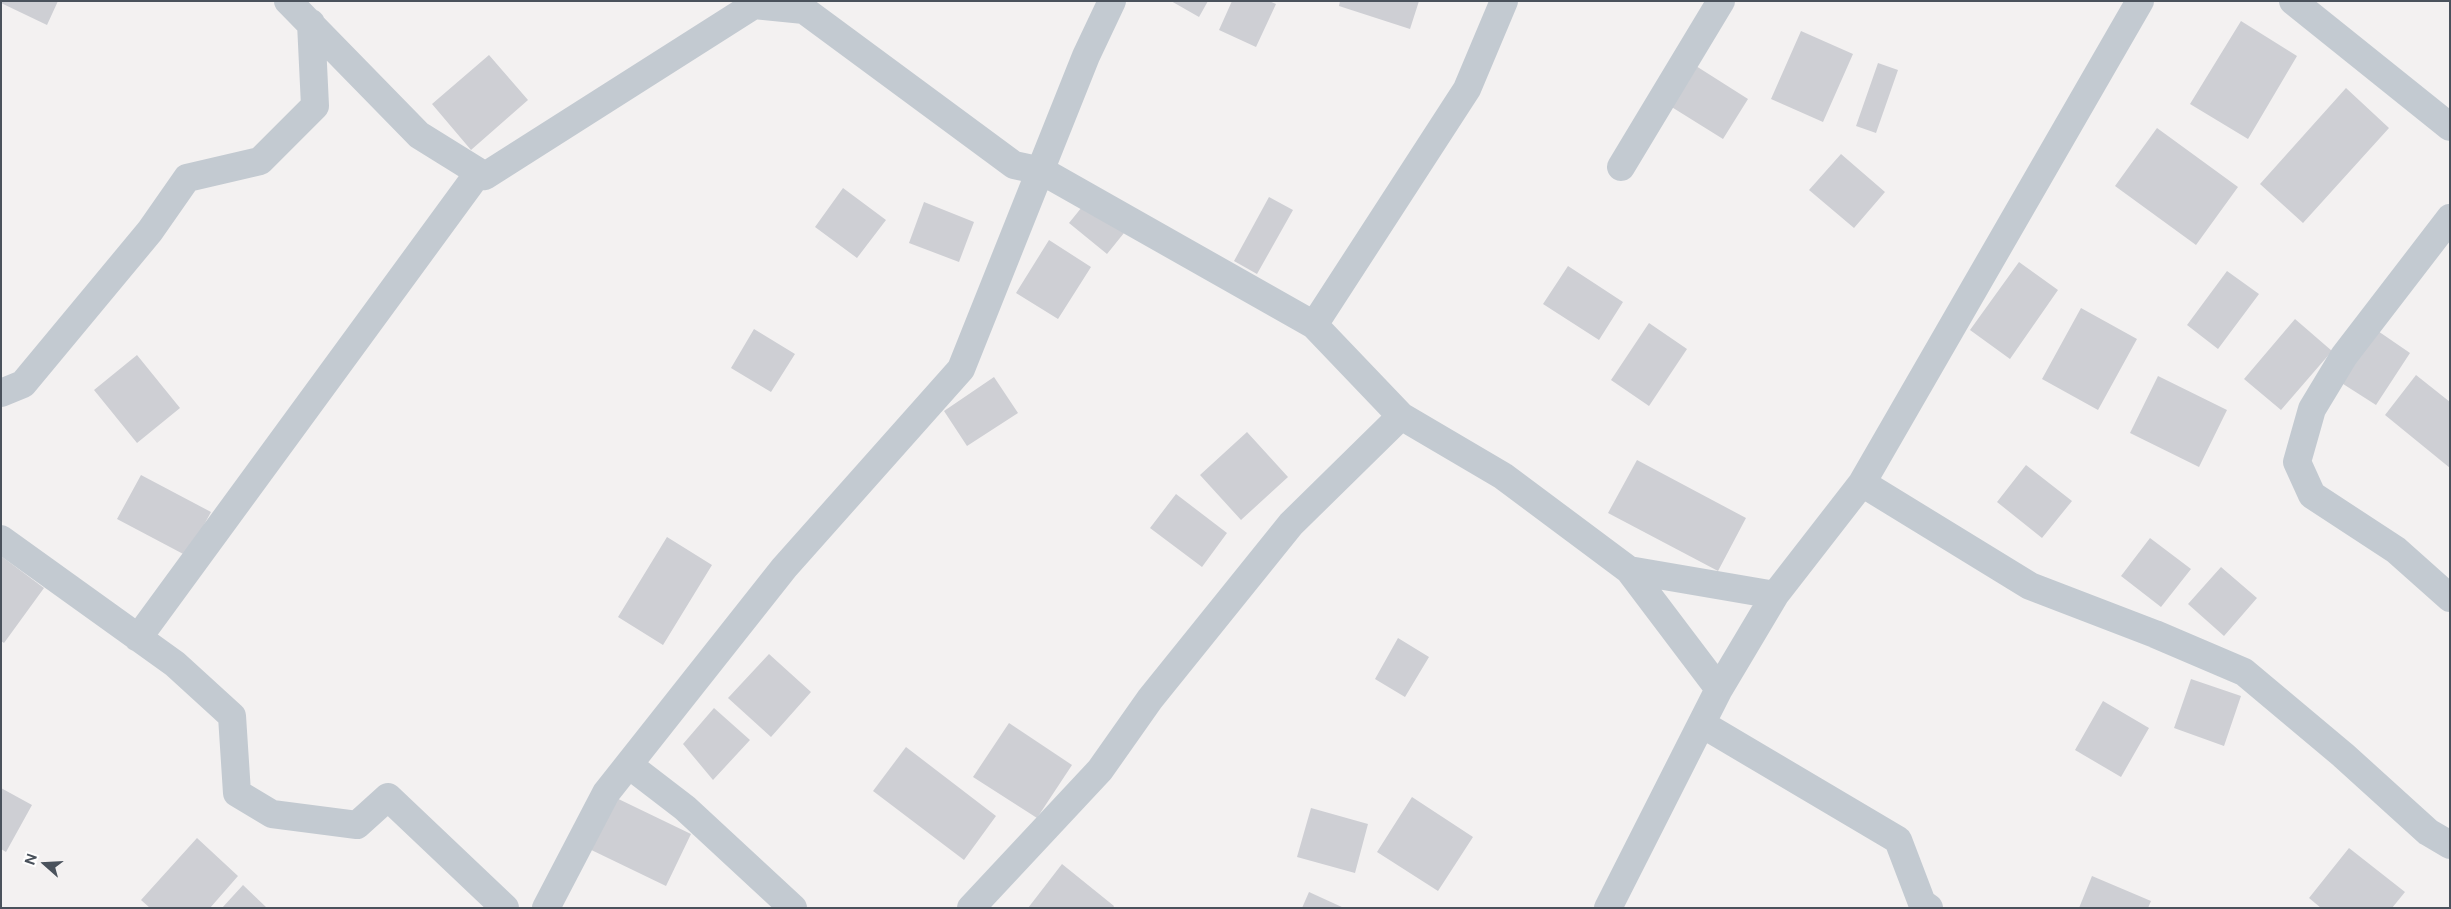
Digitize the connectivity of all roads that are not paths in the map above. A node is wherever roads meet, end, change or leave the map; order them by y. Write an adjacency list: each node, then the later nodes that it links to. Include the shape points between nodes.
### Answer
1 (288, 1): 8 (street)
2 (1112, 1): 11 (street, via 1086,56)
3 (1504, 1): 14 (street, via 1467,89)
4 (1721, 1): 10 (street)
5 (2140, 1): 17 (street)
6 (2293, 1): 9 (street)
7 (777, 4): 11 (street, via 804,10 1014,165); 12 (street, via 754,5 485,176)
8 (311, 23): 12 (street, via 419,135); 15 (street, via 315,106 260,162 187,178 150,231 23,384)
9 (2450, 127)
10 (1622, 167)
11 (1042, 171): 14 (street); 25 (street, via 961,369 784,568)
12 (479, 172): 22 (street)
13 (2450, 218): 21 (street, via 2344,356 2312,409 2297,462 2312,495 2396,550)
14 (1314, 325): 16 (street)
15 (1, 393)
16 (1401, 416): 19 (street, via 1503,476); 30 (street, via 1291,524 1150,699 1100,770)
17 (1862, 483): 20 (street); 26 (street, via 2030,586 2244,672 2428,832)
18 (1, 539): 22 (street)
19 (1629, 570): 20 (street); 23 (street)
20 (1775, 595): 23 (street)
21 (2450, 598)
22 (138, 638): 27 (street, via 175,664 232,716 237,793 272,814 358,826 388,797)
23 (1719, 689): 24 (street)
24 (1702, 724): 31 (street); 32 (street, via 1898,840 1922,903)
25 (629, 765): 28 (street, via 606,794); 29 (street, via 685,808)
26 (2450, 845)
27 (505, 908)
28 (546, 908)
29 (793, 908)
30 (971, 908)
31 (1608, 908)
32 (1929, 908)

